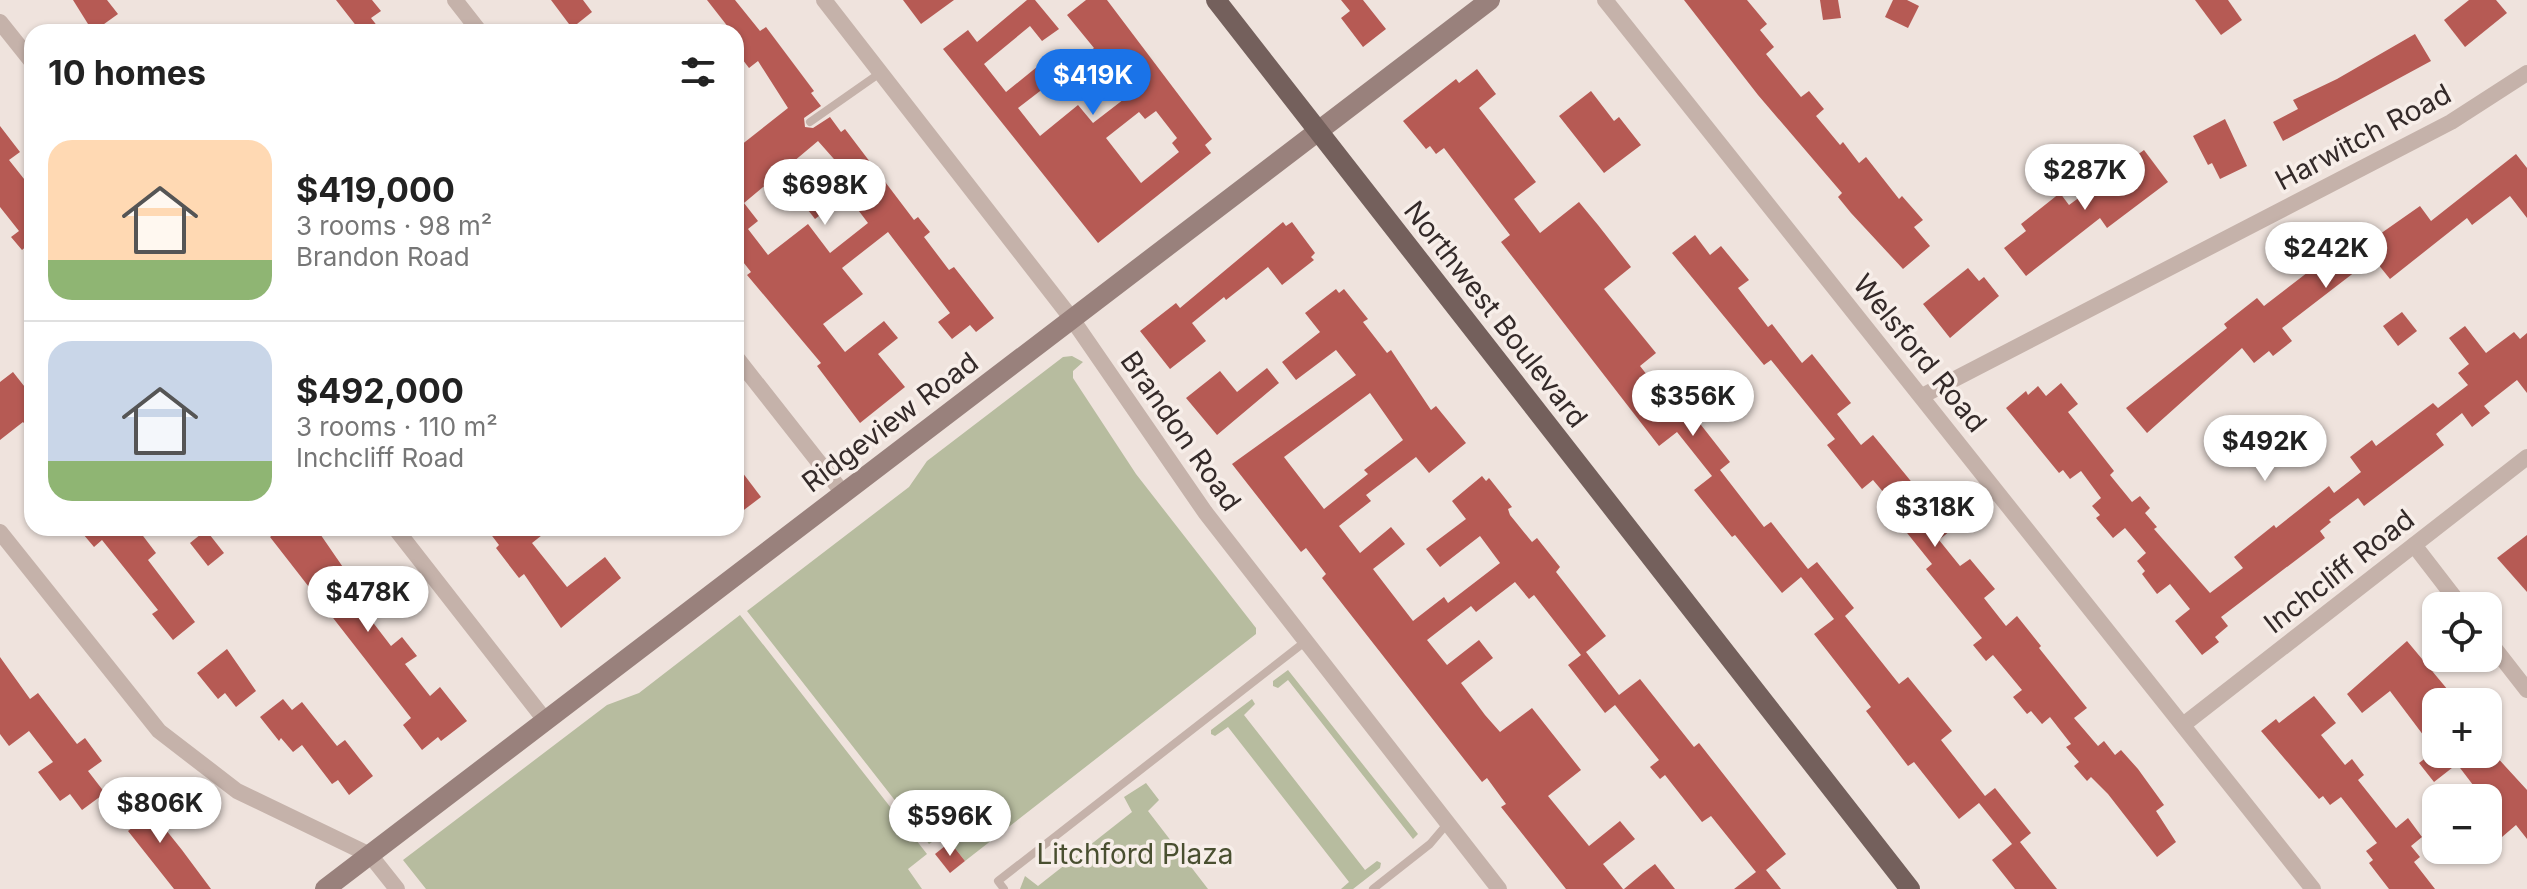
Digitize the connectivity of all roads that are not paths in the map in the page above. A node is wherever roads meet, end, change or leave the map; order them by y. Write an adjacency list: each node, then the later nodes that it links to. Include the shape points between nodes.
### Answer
1 (455, 0): 7 (street)
2 (824, 0): 9 (street, Brandon Road)
3 (1216, 0): 12 (main road, Northwest Boulevard)
4 (1490, 0): 12 (street, Ridgeview Road)
5 (1605, 0): 15 (street, Welsford Road)
6 (0, 22): 8 (street)
7 (474, 24)
8 (24, 52)
9 (880, 73): 11 (lane); 13 (street, Brandon Road)
10 (2527, 73): 15 (street, Harwitch Road, via 2451,122)
11 (810, 122)
12 (1318, 130): 13 (street, Ridgeview Road); 34 (main road, Northwest Boulevard)
13 (1072, 319): 17 (street, Ridgeview Road); 22 (street, Brandon Road, via 1205,512)
14 (744, 367): 17 (street)
15 (1922, 396): 26 (street, Welsford Road)
16 (2527, 457): 20 (street, Inchcliff Road)
17 (843, 493): 25 (street, Ridgeview Road)
18 (0, 532): 28 (street, via 159,731 237,791)
19 (401, 536): 25 (street)
20 (2414, 545): 21 (street); 26 (street, Inchcliff Road)
21 (2450, 592)
22 (1306, 641): 27 (street, Brandon Road); 31 (lane, via 998,881)
23 (2502, 658): 24 (street)
24 (2527, 690)
25 (545, 720): 28 (street, Ridgeview Road)
26 (2183, 725): 35 (street, Welsford Road)
27 (1448, 823): 32 (lane); 33 (street, Brandon Road)
28 (370, 855): 29 (street, Ridgeview Road); 30 (street)
29 (325, 889)
30 (397, 889)
31 (1004, 889)
32 (1373, 889)
33 (1499, 889)
34 (1910, 889)
35 (2313, 889)

